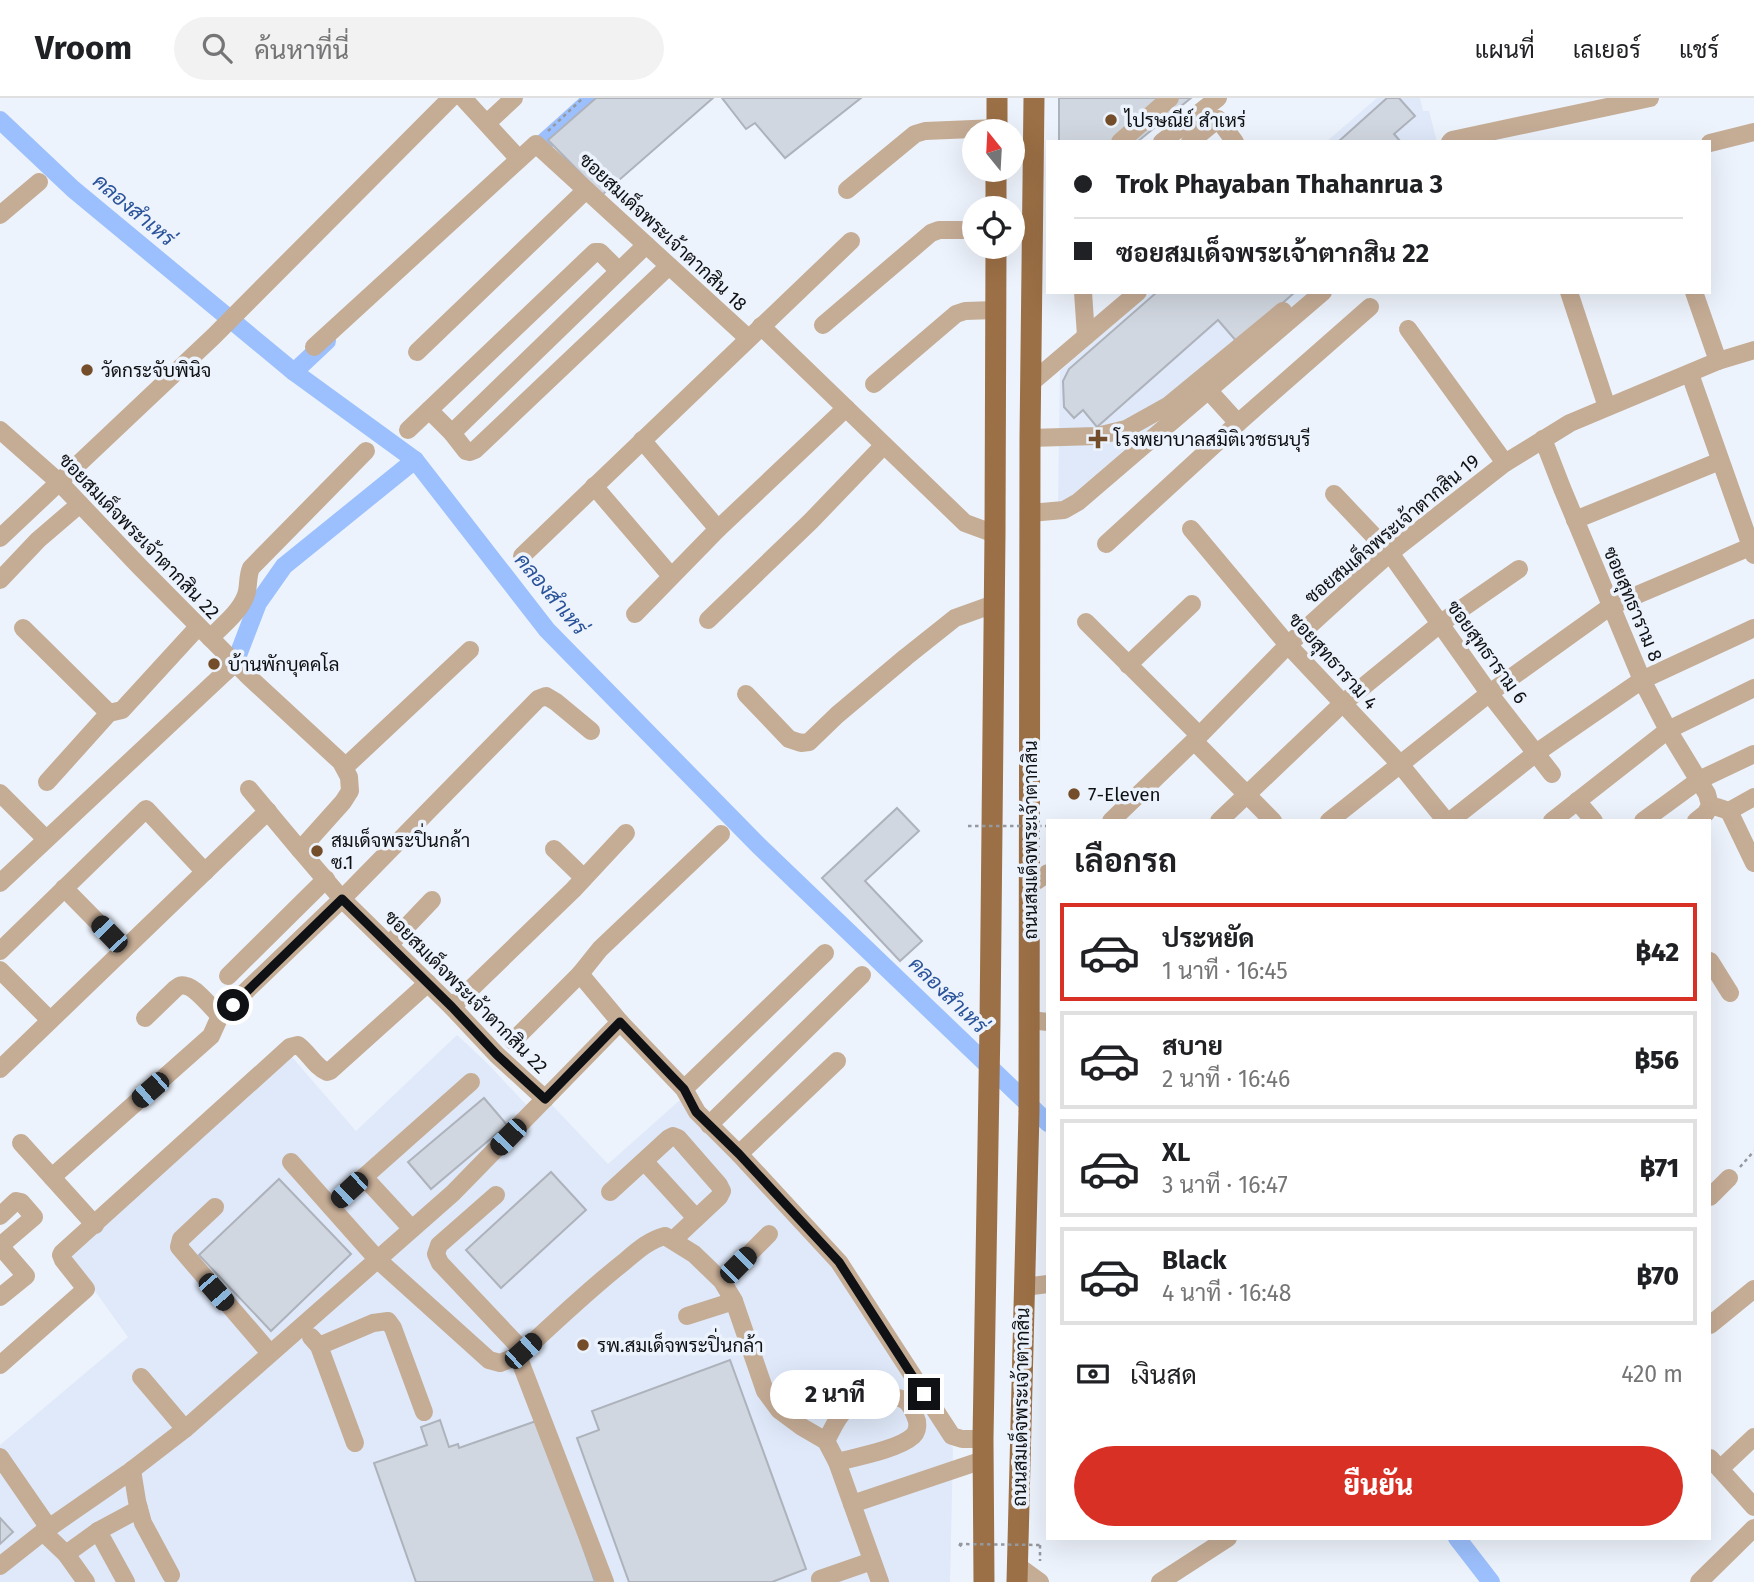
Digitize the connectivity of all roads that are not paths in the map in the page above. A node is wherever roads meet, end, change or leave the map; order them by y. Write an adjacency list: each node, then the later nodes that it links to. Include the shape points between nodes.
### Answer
1 (452, 98): 69 (street)
2 (463, 98): 11 (street)
3 (514, 98): 11 (street)
4 (997, 98): 10 (main road)
5 (1034, 98): 21 (main road, ถนนสมเด็จพระเจ้าตากสิน)
6 (1170, 98): 14 (street)
7 (1218, 98): 15 (street)
8 (1650, 98): 9 (street)
9 (1607, 103): 18 (street)
10 (997, 119)
11 (487, 123): 20 (street)
12 (962, 130): 24 (street, via 915,134)
13 (1754, 132): 19 (street)
14 (1122, 140)
15 (1165, 140)
16 (1192, 140): 17 (street, via 1218,119)
17 (1234, 140)
18 (1452, 140)
19 (1711, 143)
20 (519, 159): 23 (street, ซอยสมเด็จพระเจ้าตากสิน 18, via 536,144); 47 (street)
21 (1038, 174): 26 (main road, ถนนสมเด็จพระเจ้าตากสิน)
22 (39, 182): 25 (street)
23 (586, 190): 30 (street, ซอยสมเด็จพระเจ้าตากสิน 18); 49 (street)
24 (847, 190)
25 (0, 215)
26 (1040, 216): 29 (main road, ถนนสมเด็จพระเจ้าตากสิน)
27 (962, 230): 43 (street, via 931,233)
28 (851, 241): 45 (street)
29 (1025, 242)
30 (646, 245): 33 (street, ซอยสมเด็จพระเจ้าตากสิน 18); 34 (street)
31 (997, 259): 42 (main road, ถนนสมเด็จพระเจ้าตากสิน)
32 (1024, 259): 52 (main road, ถนนสมเด็จพระเจ้าตากสิน)
33 (669, 267): 45 (street, ซอยสมเด็จพระเจ้าตากสิน 18); 61 (street, via 475,450 466,451)
34 (618, 271): 57 (street, via 595,252); 61 (street)
35 (1083, 294): 46 (street)
36 (1136, 294): 46 (street)
37 (1304, 294): 62 (street, via 1169,405 1136,424 1097,436)
38 (1321, 294): 54 (street)
39 (1570, 294): 55 (street)
40 (1695, 294): 50 (street)
41 (1370, 307): 58 (street)
42 (995, 310): 53 (street, via 956,314); 77 (main road, ถนนสมเด็จพระเจ้าตากสิน)
43 (822, 325)
44 (1408, 329): 68 (street)
45 (754, 332): 56 (street, ซอยสมเด็จพระเจ้าตากสิน 18); 64 (street)
46 (1086, 336): 52 (street)
47 (314, 347)
48 (1754, 350): 50 (street, ซอยสมเด็จพระเจ้าตากสิน 19)
49 (417, 352)
50 (1718, 361): 51 (street, ซอยสมเด็จพระเจ้าตากสิน 19)
51 (1690, 373): 55 (street, ซอยสมเด็จพระเจ้าตากสิน 19); 67 (street)
52 (1031, 383): 62 (main road, ถนนสมเด็จพระเจ้าตากสิน)
53 (874, 384)
54 (1209, 391): 58 (street); 73 (street, via 1078,502 1064,510)
55 (1607, 407): 63 (street, ซอยสมเด็จพระเจ้าตากสิน 19)
56 (846, 408): 65 (street, ซอยสมเด็จพระเจ้าตากสิน 18); 75 (street)
57 (429, 410): 60 (street); 61 (street)
58 (1238, 423): 79 (street)
59 (0, 429): 69 (street, ซอยสมเด็จพระเจ้าตากสิน 22)
60 (408, 430)
61 (452, 433)
62 (1030, 438): 73 (main road, ถนนสมเด็จพระเจ้าตากสิน)
63 (1543, 439): 68 (street, ซอยสมเด็จพระเจ้าตากสิน 19); 74 (street, ซอยสุทธาราม 8)
64 (642, 440): 70 (street); 75 (street)
65 (884, 445): 77 (street, ซอยสมเด็จพระเจ้าตากสิน 18, via 965,523); 90 (street)
66 (366, 451): 95 (street, via 251,568 247,593 234,614)
67 (1720, 461): 74 (street); 80 (street)
68 (1505, 463): 81 (street, ซอยสมเด็จพระเจ้าตากสิน 19)
69 (60, 483): 72 (street, ซอยสมเด็จพระเจ้าตากสิน 22); 78 (street)
70 (594, 486): 82 (street); 84 (street)
71 (1334, 494): 81 (street, ซอยสุทธาราม 6)
72 (80, 505): 85 (street); 95 (street, ซอยสมเด็จพระเจ้าตากสิน 22)
73 (1030, 513): 145 (main road, ถนนสมเด็จพระเจ้าตากสิน)
74 (1575, 520): 88 (street, ซอยสุทธาราม 8)
75 (718, 529): 84 (street)
76 (1191, 529): 96 (street, ซอยสุทธาราม 4)
77 (995, 534): 86 (main road, ถนนสมเด็จพระเจ้าตากสิน)
78 (0, 538)
79 (1106, 544)
80 (1752, 551): 88 (street)
81 (1390, 553): 92 (street, ซอยสุทธาราม 6); 96 (street, ซอยสมเด็จพระเจ้าตากสิน 19)
82 (522, 556)
83 (1519, 569): 92 (street)
84 (671, 576): 89 (street)
85 (0, 580)
86 (994, 604): 103 (street, via 955,618 809,742 789,739); 211 (main road, ถนนสมเด็จพระเจ้าตากสิน)
87 (1192, 604): 99 (street)
88 (1611, 606): 100 (street, ซอยสุทธาราม 8); 102 (street)
89 (635, 614)
90 (708, 620)
91 (1086, 622): 99 (street)
92 (1441, 623): 102 (street, ซอยสุทธาราม 6); 104 (street)
93 (23, 628): 105 (street)
94 (1754, 628): 100 (street)
95 (204, 633): 98 (street, ซอยสมเด็จพระเจ้าตากสิน 22); 105 (street, via 122,710)
96 (1289, 645): 104 (street, ซอยสุทธาราม 4); 108 (street, ซอยสมเด็จพระเจ้าตากสิน 19)
97 (470, 650): 112 (street)
98 (234, 663): 112 (street, ซอยสมเด็จพระเจ้าตากสิน 22); 136 (street)
99 (1128, 665): 108 (street)
100 (1642, 680): 106 (street, ซอยสุทธาราม 8); 109 (street)
101 (1754, 688): 106 (street)
102 (1489, 693): 109 (street, ซอยสุทธาราม 6); 111 (street)
103 (746, 694)
104 (1342, 704): 111 (street, ซอยสุทธาราม 4); 118 (street)
105 (109, 713): 115 (street)
106 (1668, 730): 114 (street, ซอยสุทธาราม 8); 120 (street)
107 (591, 731): 147 (street, via 556,702 546,696 538,699)
108 (1196, 738): 118 (street); 124 (street, ซอยสมเด็จพระเจ้าตากสิน 19)
109 (1536, 753): 113 (street, ซอยสุทธาราม 6); 129 (street)
110 (1754, 754): 114 (street)
111 (1399, 764): 127 (street); 128 (street, ซอยสุทธาราม 4)
112 (345, 767): 138 (street, via 350,791)
113 (1552, 774)
114 (1699, 780): 121 (street, ซอยสุทธาราม 8); 132 (street)
115 (47, 782)
116 (249, 789): 122 (street, ซอยสมเด็จพระเจ้าตากสิน 22)
117 (0, 793): 136 (street)
118 (1246, 794): 125 (street); 126 (street)
119 (1754, 797): 123 (street)
120 (1577, 801): 130 (street); 131 (street)
121 (1710, 805): 123 (street); 133 (street)
122 (268, 811): 138 (street, ซอยสมเด็จพระเจ้าตากสิน 22); 140 (street)
123 (1729, 811): 139 (street)
124 (1113, 819)
125 (1221, 819)
126 (1271, 819)
127 (1331, 819)
128 (1446, 819)
129 (1451, 819)
130 (1554, 819)
131 (1592, 819)
132 (1646, 819)
133 (1698, 819)
134 (626, 833): 142 (street)
135 (721, 834): 155 (street, via 600,949)
136 (46, 839): 144 (street)
137 (554, 849): 142 (street)
138 (300, 850): 143 (street, ซอยสมเด็จพระเจ้าตากสิน 22)
139 (1754, 863)
140 (205, 872): 146 (street, via 146,809); 150 (street)
141 (1046, 874): 145 (street)
142 (584, 878): 160 (street)
143 (326, 879): 147 (street, ซอยสมเด็จพระเจ้าตากสิน 22); 157 (street)
144 (0, 883)
145 (1029, 886): 164 (main road, ถนนสมเด็จพระเจ้าตากสิน)
146 (64, 888): 150 (street); 151 (street)
147 (342, 899): 149 (street, ซอยสมเด็จพระเจ้าตากสิน 22); 161 (street)
148 (432, 900): 149 (street)
149 (389, 945): 158 (street, ซอยสมเด็จพระเจ้าตากสิน 22)
150 (124, 949): 163 (street)
151 (0, 951)
152 (825, 953): 170 (street)
153 (1711, 963): 159 (street)
154 (0, 970): 163 (street)
155 (580, 974): 165 (street); 166 (street)
156 (862, 975): 172 (street)
157 (228, 976)
158 (428, 984): 160 (street, ซอยสมเด็จพระเจ้าตากสิน 22); 187 (street, via 330,1071 321,1070 298,1045 290,1047)
159 (1730, 993)
160 (452, 1007): 171 (street, ซอยสมเด็จพระเจ้าตากสิน 22)
161 (220, 1016): 162 (street, via 187,985 175,989); 177 (street, via 211,1036)
162 (145, 1018)
163 (50, 1020): 168 (street)
164 (1039, 1021): 194 (main road, ถนนสมเด็จพระเจ้าตากสิน, via 1029,1046)
165 (620, 1022): 170 (street); 171 (street, ซอยสมเด็จพระเจ้าตากสิน 22)
166 (513, 1041)
167 (837, 1061): 174 (street)
168 (0, 1069)
169 (471, 1082): 178 (street)
170 (684, 1089): 172 (street)
171 (545, 1099): 188 (street)
172 (709, 1125): 174 (street)
173 (21, 1143): 177 (street)
174 (739, 1154): 211 (street, via 839,1262 952,1436)
175 (291, 1162): 184 (street)
176 (645, 1162): 180 (street); 186 (street); 186 (street, via 669,1138 678,1138 722,1191)
177 (52, 1177): 187 (street)
178 (364, 1177): 184 (street); 188 (street)
179 (1729, 1178): 182 (street)
180 (610, 1192)
181 (496, 1195): 203 (street, via 439,1245 436,1254)
182 (1711, 1196)
183 (215, 1207): 202 (street, via 181,1239 179,1247)
184 (331, 1207): 191 (street)
185 (0, 1216): 196 (street, via 16,1201 34,1217 0,1246 26,1276)
186 (696, 1218): 190 (street)
187 (94, 1225): 204 (street, via 61,1255 86,1289)
188 (412, 1230): 191 (street)
189 (769, 1234): 192 (street)
190 (673, 1240): 192 (street); 203 (street, via 665,1236 646,1244)
191 (377, 1260): 200 (street); 203 (street, via 489,1360 500,1363)
192 (722, 1280): 197 (street)
193 (1046, 1284): 194 (street)
194 (1024, 1287): 226 (main road, ถนนสมเด็จพระเจ้าตากสิน)
195 (1754, 1289): 199 (street)
196 (0, 1297)
197 (734, 1301): 198 (street); 209 (street, via 765,1391 779,1410)
198 (687, 1316)
199 (1711, 1324)
200 (301, 1326): 201 (street); 202 (street)
201 (319, 1346): 206 (street, via 388,1321); 210 (street)
202 (270, 1353): 207 (street)
203 (520, 1353): 231 (street)
204 (0, 1365)
205 (141, 1377): 207 (street)
206 (424, 1412)
207 (185, 1430): 215 (street)
208 (1754, 1437): 214 (street)
209 (826, 1441): 213 (street); 213 (street, via 841,1415 860,1402 894,1397 912,1408 918,1429 914,1436 893,1447)
210 (355, 1443)
211 (983, 1449): 216 (street); 233 (main road, ถนนสมเด็จพระเจ้าตากสิน)
212 (0, 1457): 220 (street)
213 (837, 1462): 216 (street)
214 (1715, 1464): 217 (street)
215 (132, 1470): 218 (street); 220 (street)
216 (852, 1504): 224 (street)
217 (1754, 1507)
218 (139, 1509): 221 (street); 227 (street)
219 (1754, 1528): 236 (street)
220 (46, 1530): 223 (street); 225 (street)
221 (98, 1531): 223 (street); 230 (street)
222 (1225, 1540): 235 (street)
223 (66, 1553): 229 (street)
224 (872, 1561): 228 (street); 232 (street)
225 (0, 1566)
226 (1018, 1574): 234 (street)
227 (171, 1575)
228 (820, 1579)
229 (86, 1582)
230 (126, 1582)
231 (605, 1582)
232 (880, 1582)
233 (984, 1582)
234 (1040, 1582)
235 (1160, 1582)
236 (1699, 1582)

